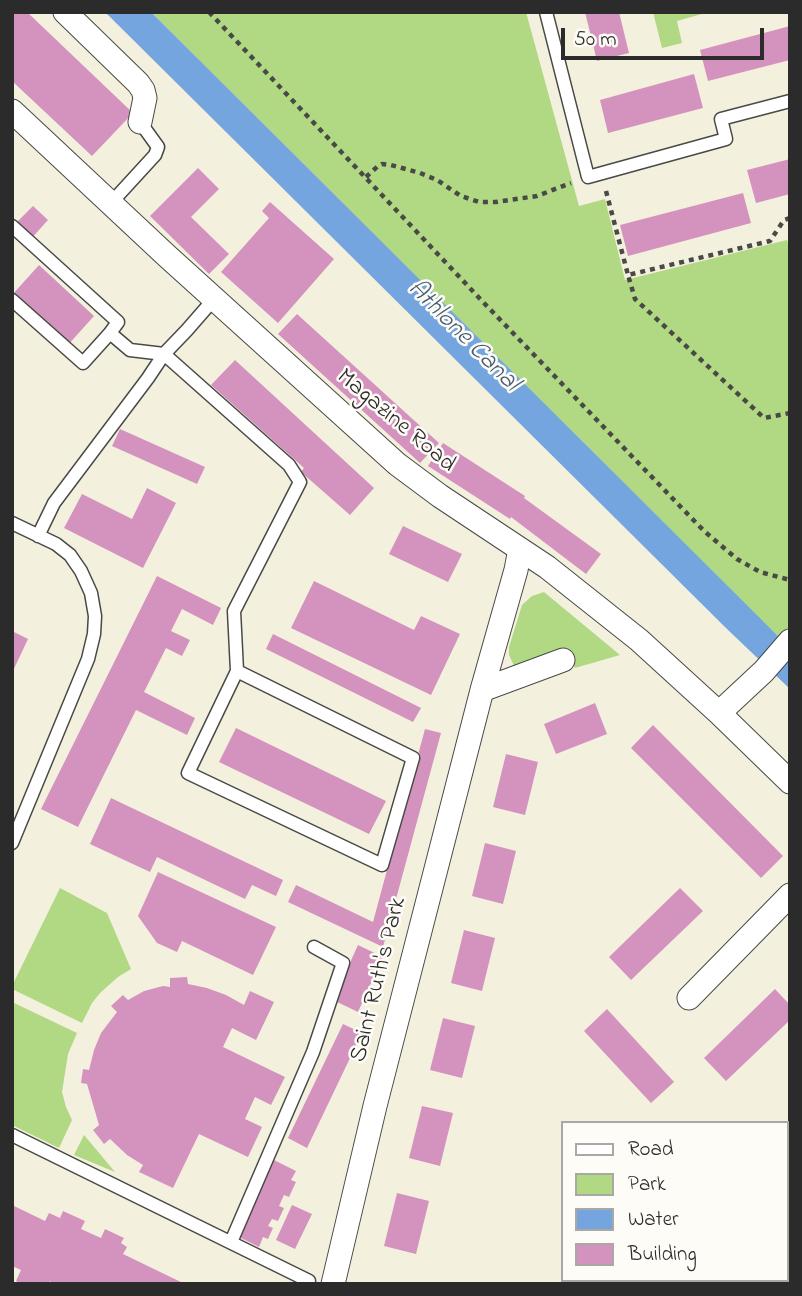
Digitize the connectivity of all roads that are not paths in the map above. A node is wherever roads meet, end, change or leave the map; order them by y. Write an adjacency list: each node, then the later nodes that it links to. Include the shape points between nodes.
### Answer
1 (65, 12): 5 (street, via 144,90)
2 (546, 12): 3 (lane, via 588,177 726,139 721,119)
3 (790, 101)
4 (12, 111): 6 (street, Magazine Road)
5 (140, 122): 6 (lane, via 158,147)
6 (111, 202): 8 (street, Magazine Road)
7 (12, 226): 10 (lane, via 118,322)
8 (215, 299): 11 (lane); 14 (street, Magazine Road, via 397,464)
9 (12, 300): 10 (lane, via 83,363)
10 (110, 332): 11 (lane, via 130,350)
11 (164, 354): 13 (lane, via 54,503); 17 (lane, via 289,465 300,482 234,611)
12 (12, 523): 13 (lane)
13 (38, 536): 21 (lane, via 57,544 81,571 91,593 94,634 88,659)
14 (520, 549): 18 (street, Saint Ruth's Park); 19 (street, Magazine Road, via 639,640)
15 (790, 641): 19 (street)
16 (563, 660): 18 (street)
17 (237, 671): 17 (lane, via 413,758 382,865 188,773)
18 (482, 690): 28 (street, Saint Ruth's Park)
19 (719, 713): 20 (street, Magazine Road)
20 (790, 782)
21 (12, 843)
22 (790, 895): 24 (street)
23 (314, 947): 26 (lane, via 343,963 313,1052)
24 (689, 998)
25 (12, 1135): 26 (lane)
26 (231, 1242): 27 (lane)
27 (309, 1280)
28 (333, 1284)

